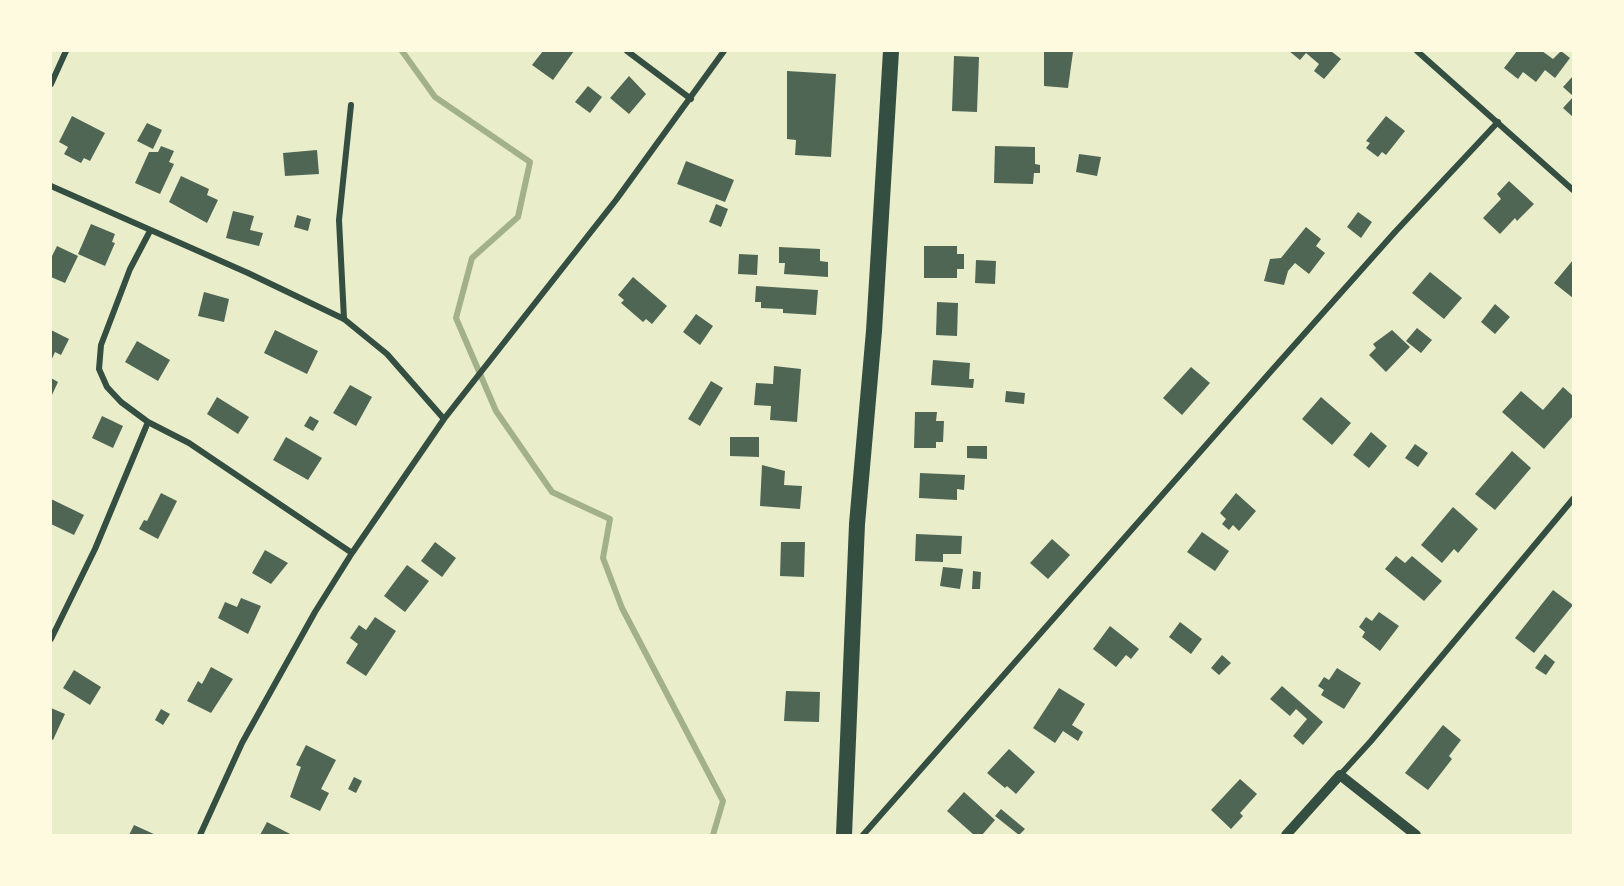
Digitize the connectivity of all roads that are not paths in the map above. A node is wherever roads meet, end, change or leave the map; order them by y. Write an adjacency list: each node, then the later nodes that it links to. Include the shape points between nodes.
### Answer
1 (66, 51): 6 (street)
2 (627, 51): 7 (street)
3 (724, 51): 7 (street)
4 (891, 51): 21 (highway, via 874,331 857,524)
5 (1417, 51): 9 (street)
6 (51, 84)
7 (691, 99): 14 (street)
8 (351, 105): 13 (street, via 339,220)
9 (1498, 123): 11 (street); 22 (street, via 1350,283)
10 (51, 186): 12 (street)
11 (1573, 190)
12 (150, 231): 13 (street); 15 (street, via 115,303 101,345 99,369 107,387)
13 (344, 320): 14 (street, via 387,354)
14 (444, 419): 17 (street)
15 (148, 422): 17 (street, via 199,450); 18 (street, via 95,549)
16 (1573, 499): 19 (street)
17 (352, 554): 20 (street, via 242,743)
18 (51, 639)
19 (1340, 775): 23 (street); 24 (street)
20 (200, 835)
21 (844, 835)
22 (863, 835)
23 (1287, 835)
24 (1416, 835)

